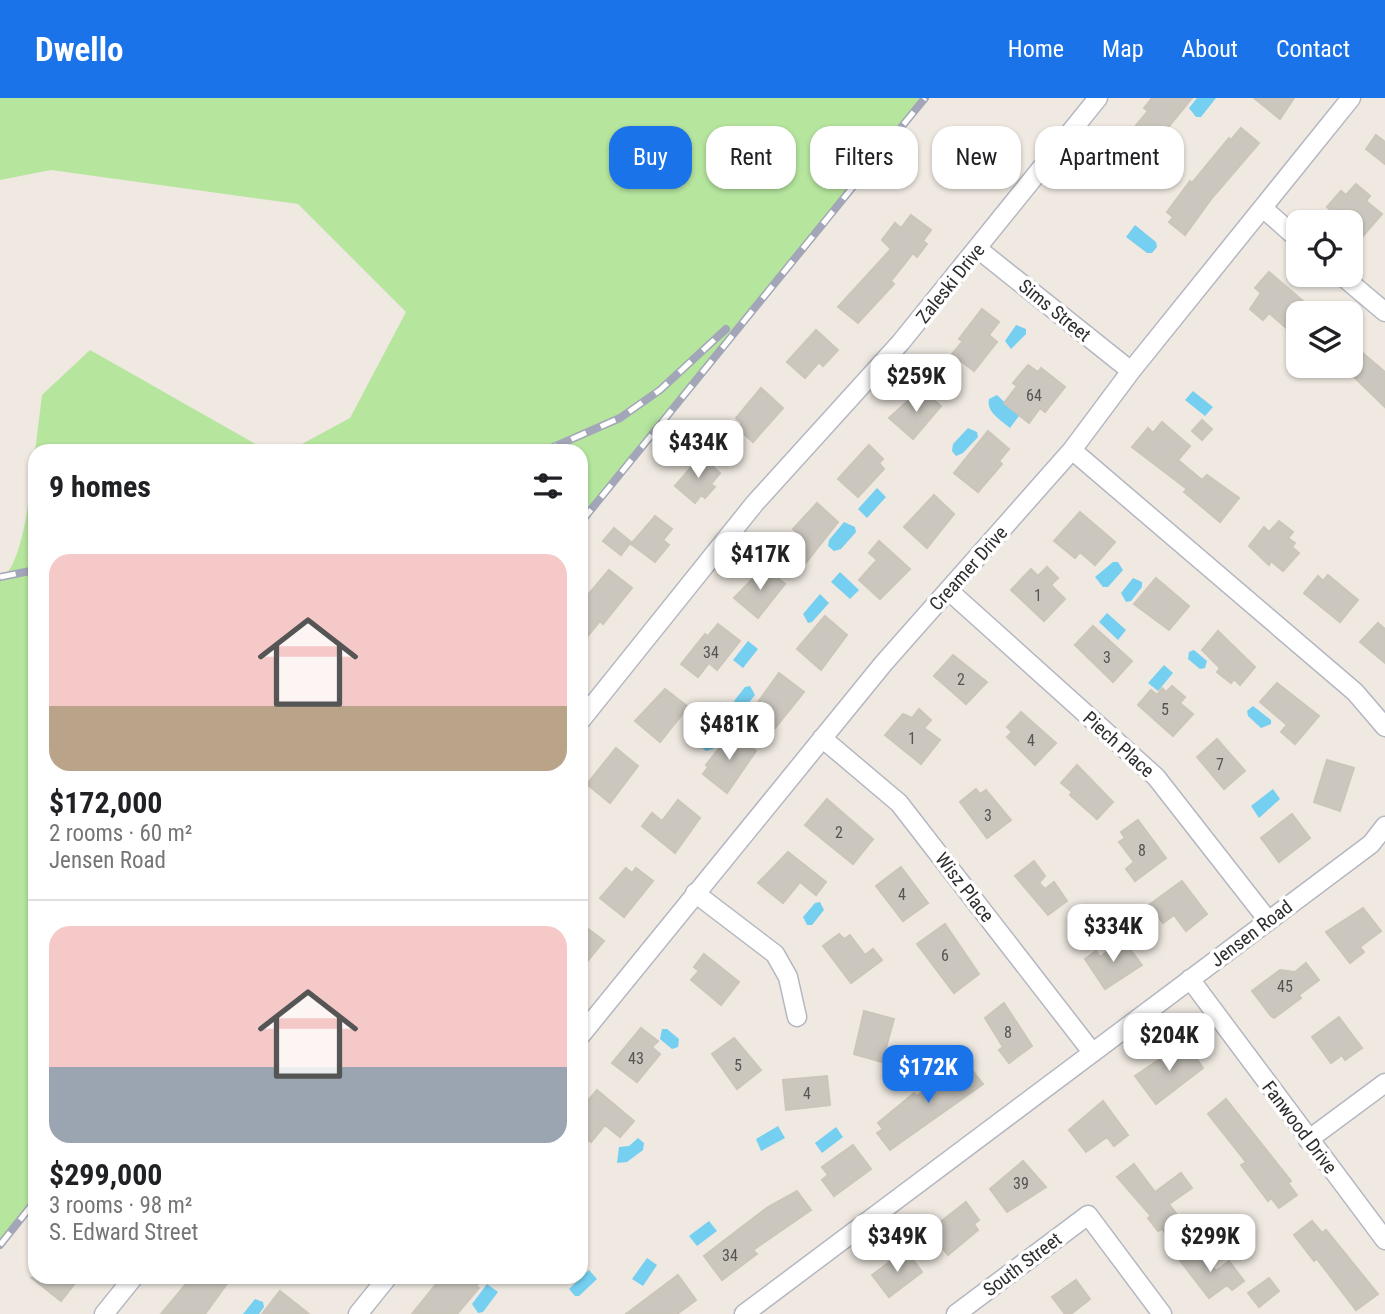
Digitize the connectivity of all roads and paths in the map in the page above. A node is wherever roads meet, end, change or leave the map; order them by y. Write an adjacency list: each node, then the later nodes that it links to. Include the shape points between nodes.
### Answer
1 (1098, 98): 5 (street, Zaleski Drive)
2 (1351, 98): 3 (street, Creamer Drive)
3 (1264, 209): 4 (street); 8 (street, Creamer Drive)
4 (1286, 228)
5 (978, 249): 8 (street, Sims Street); 11 (street, Zaleski Drive, via 755,503)
6 (1355, 287): 7 (street)
7 (1385, 312)
8 (1131, 371): 9 (street, Creamer Drive)
9 (1072, 450): 10 (street, Creamer Drive); 12 (street, via 1355,692)
10 (948, 590): 13 (street, Creamer Drive); 16 (street, Piech Place, via 1156,776)
11 (588, 711)
12 (1385, 727)
13 (822, 738): 15 (street, Creamer Drive); 20 (street, Wisz Place, via 899,803)
14 (1385, 826): 16 (street, Jensen Road, via 1370,844)
15 (695, 893): 18 (street, via 775,954 788,977); 19 (street, Creamer Drive)
16 (1267, 919): 17 (street, Jensen Road)
17 (1191, 979): 20 (street, Jensen Road); 22 (street, Fanwood Drive)
18 (797, 1017)
19 (588, 1026)
20 (1092, 1052): 28 (street, Jensen Road)
21 (1385, 1083): 22 (street)
22 (1308, 1140): 23 (street, Fanwood Drive)
23 (1385, 1240)
24 (128, 1284): 26 (street)
25 (382, 1284): 27 (street)
26 (104, 1314)
27 (358, 1314)
28 (744, 1314)
29 (956, 1314): 30 (street, South Street, via 1088,1215)
30 (1162, 1314)

